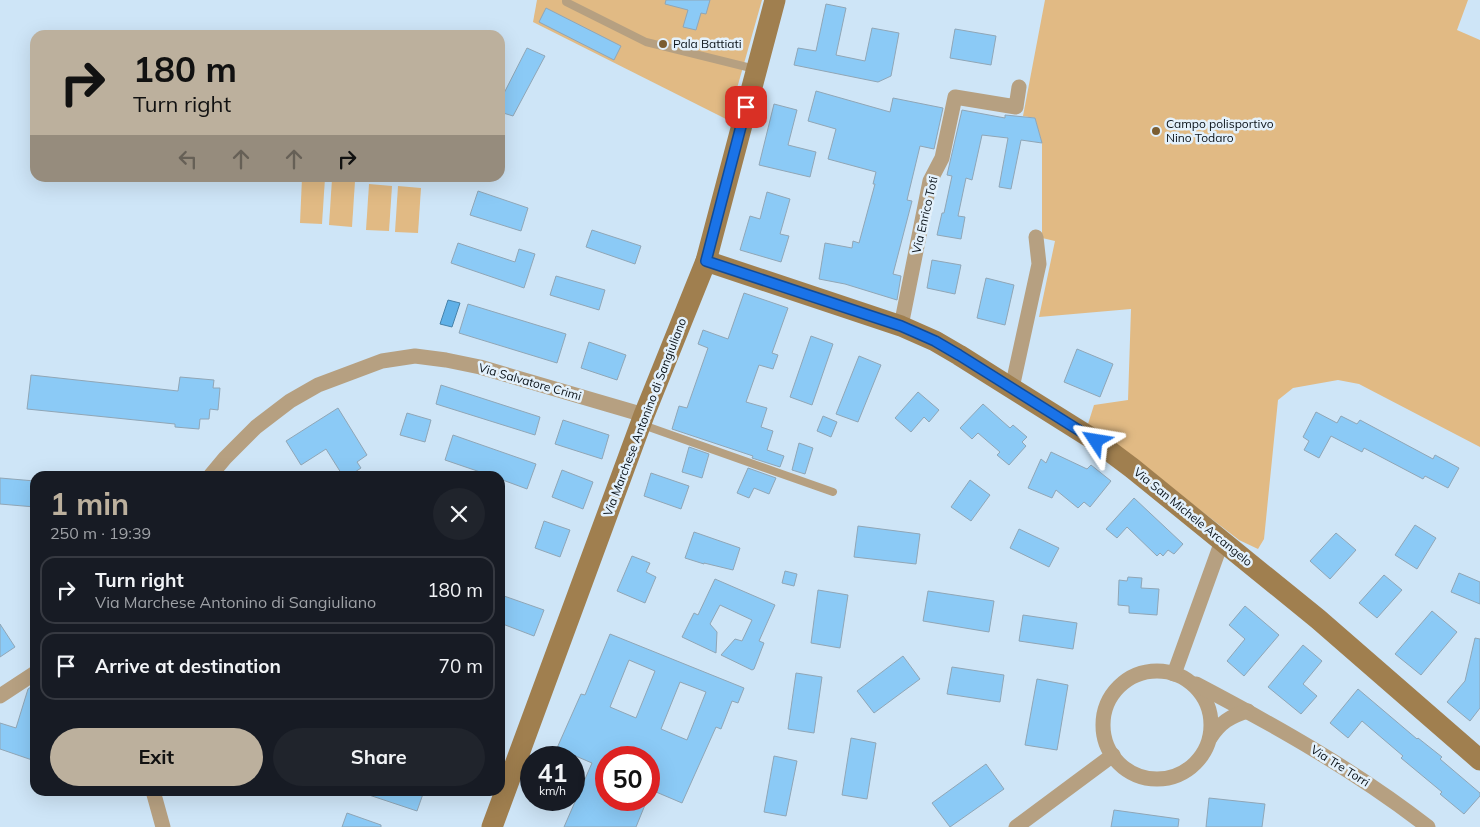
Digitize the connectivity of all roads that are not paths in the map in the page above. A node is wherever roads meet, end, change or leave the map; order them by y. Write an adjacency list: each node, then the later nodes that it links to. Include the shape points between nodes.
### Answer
1 (566, 0): 3 (lane, via 646,42)
2 (775, 0): 3 (main road, Via Marchese Antonino di Sangiuliano)
3 (756, 69): 6 (main road, Via Marchese Antonino di Sangiuliano)
4 (1019, 87): 7 (street, Via Enrico Toti, via 1016,106 955,97 942,158 930,182)
5 (1036, 237): 8 (street, via 1039,264)
6 (706, 261): 7 (main road, Via San Michele Arcangelo); 9 (main road, Via Marchese Antonino di Sangiuliano)
7 (901, 326): 8 (main road, Via San Michele Arcangelo, via 943,346)
8 (1012, 388): 12 (main road, Via San Michele Arcangelo, via 1096,441)
9 (642, 420): 10 (street, Via Salvatore Crimi, via 480,367 415,356 382,361 318,386 290,401 256,427); 11 (lane); 20 (main road, Via Marchese Antonino di Sangiuliano)
10 (215, 471)
11 (833, 492)
12 (1222, 541): 14 (street); 19 (main road, Via San Michele Arcangelo, via 1318,619)
13 (30, 675): 15 (street)
14 (1181, 677): 16 (street, Via Tre Torri); 17 (street, via 1197,689 1207,707 1211,727); 18 (street, via 1155,671 1136,675 1120,685 1108,700 1103,719 1104,738)
15 (0, 696)
16 (1248, 711): 17 (street, via 1226,719); 26 (street, Via Tre Torri, via 1393,800)
17 (1209, 740): 18 (street, via 1195,763 1178,774 1159,778 1133,773)
18 (1113, 755): 25 (street)
19 (1480, 760)
20 (505, 792)
21 (154, 796): 23 (street)
22 (503, 796): 24 (main road, Via Marchese Antonino di Sangiuliano)
23 (163, 827)
24 (492, 827)
25 (1016, 827)
26 (1428, 827)

